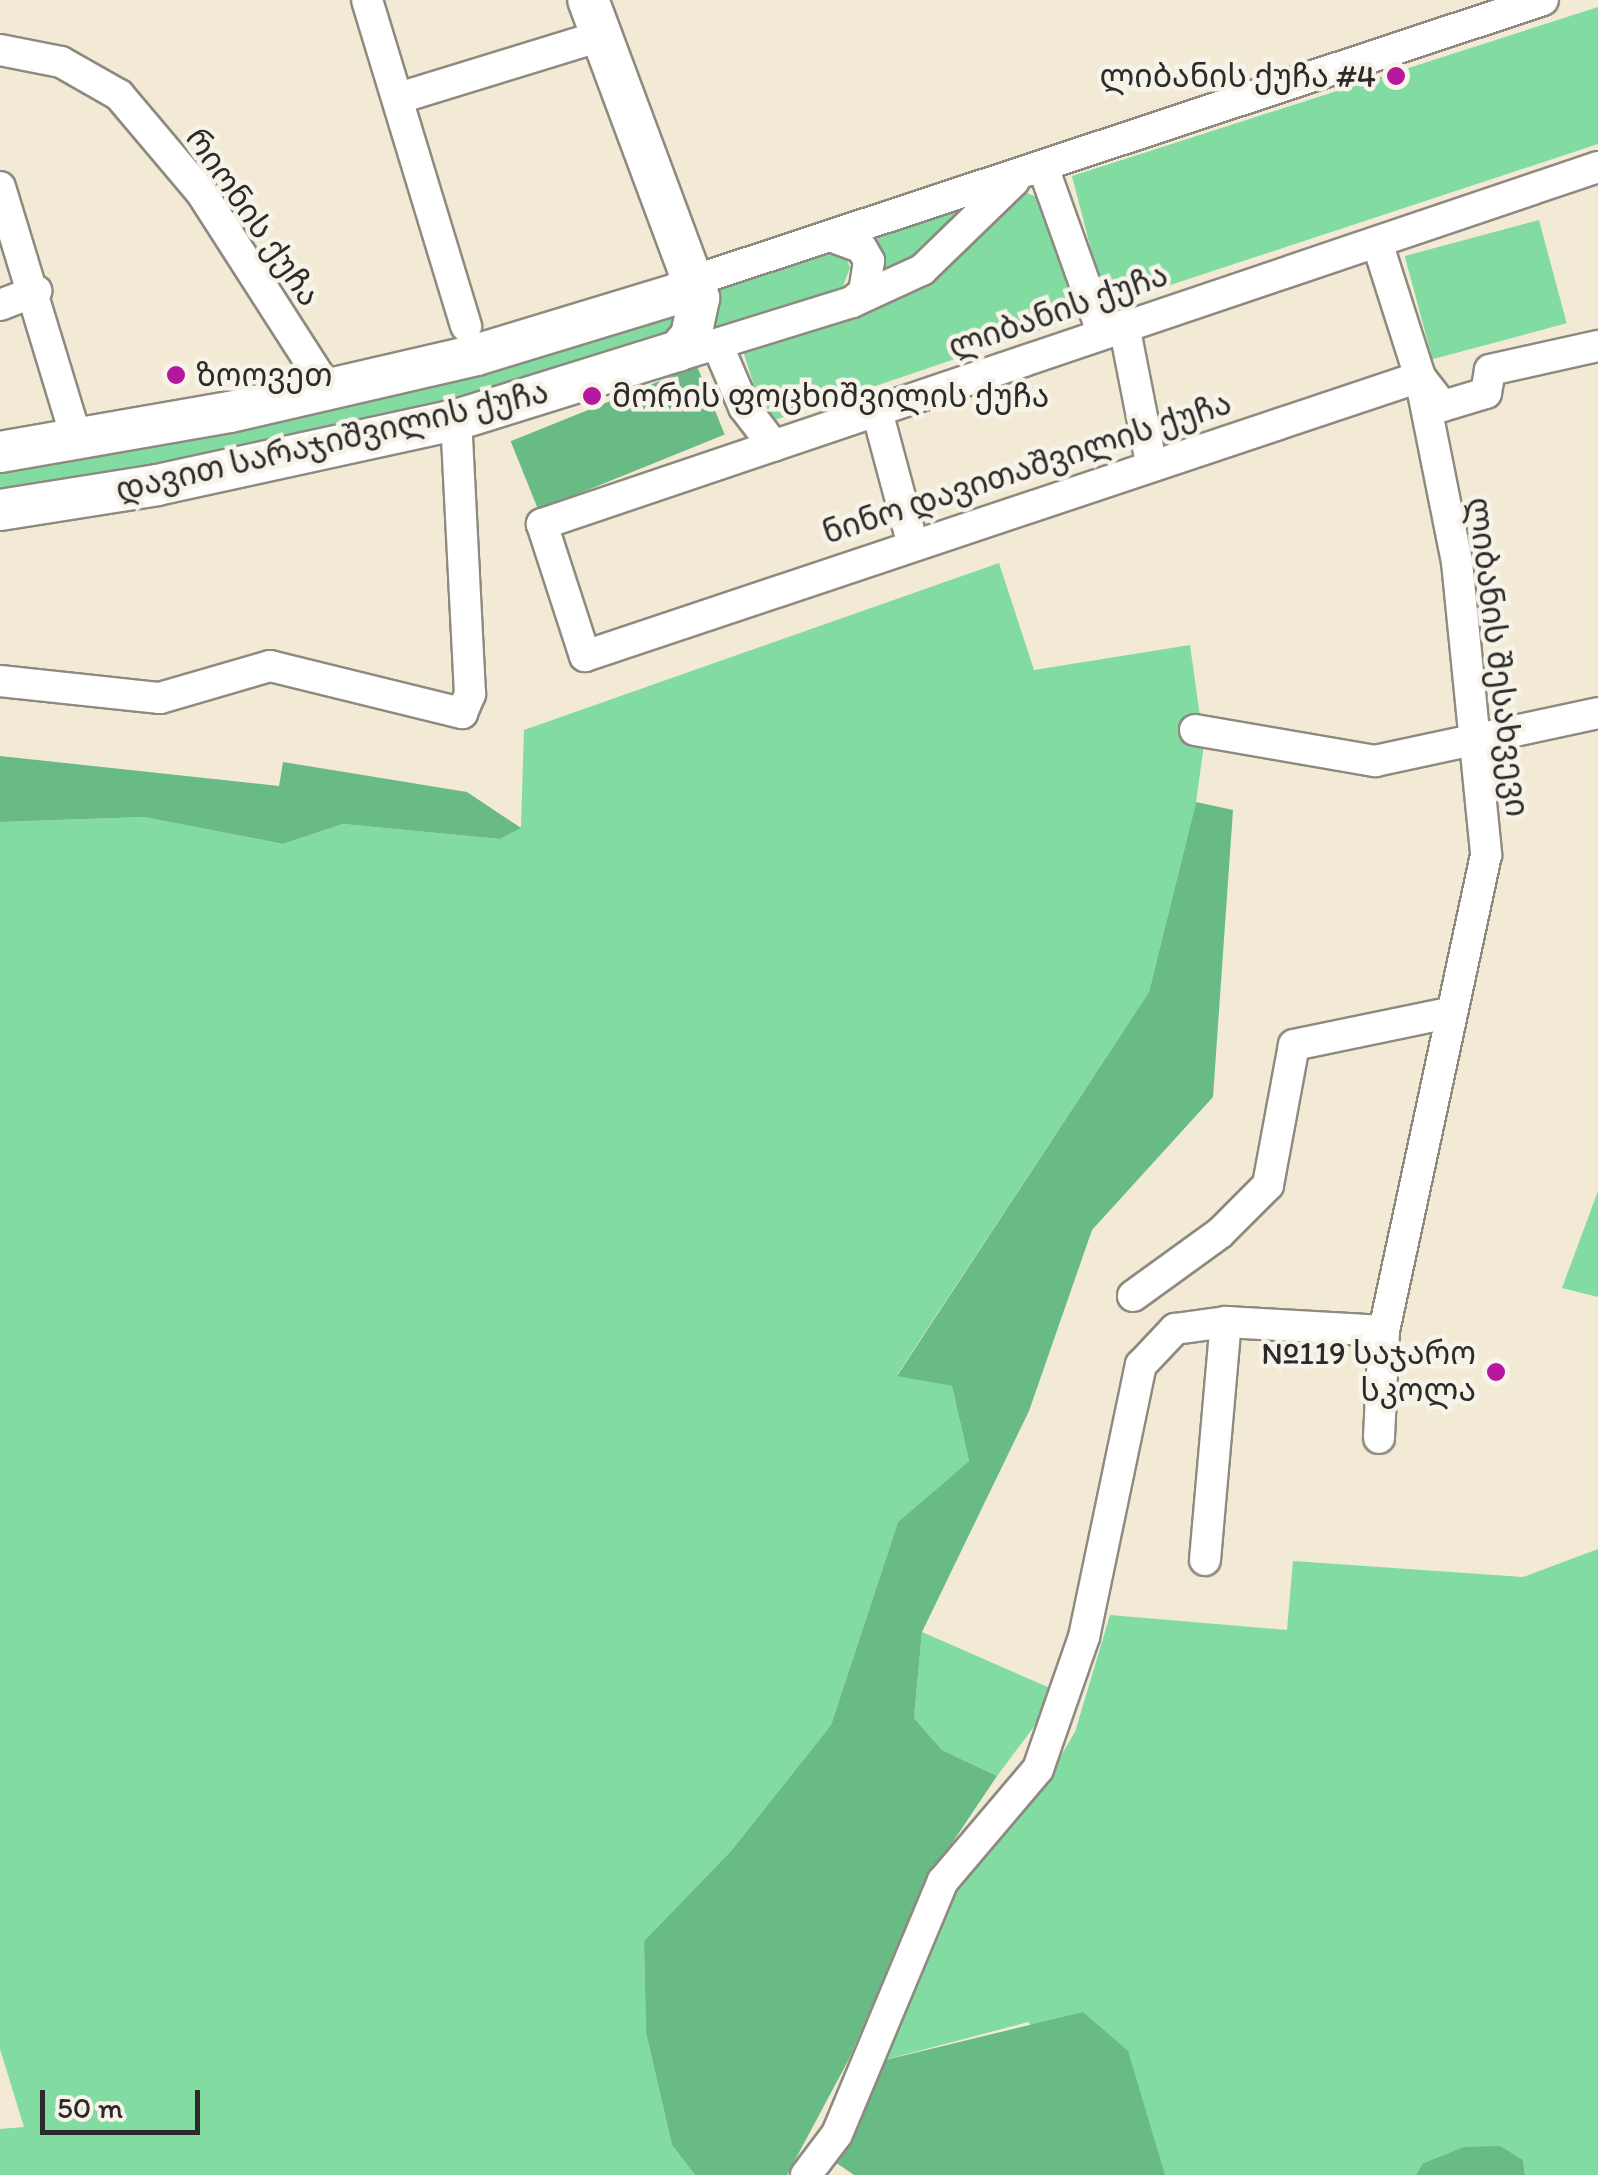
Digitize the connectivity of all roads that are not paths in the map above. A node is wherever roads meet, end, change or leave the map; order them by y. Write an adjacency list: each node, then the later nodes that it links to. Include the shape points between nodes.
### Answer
1 (367, 0): 5 (street)
2 (1543, 0): 7 (street)
3 (594, 18): 5 (street); 11 (main road)
4 (0, 50): 21 (street, რიონის ქუჩა, via 61,62 119,95 201,192)
5 (398, 98): 15 (street)
6 (1598, 167): 10 (street, ლიბანის ქუჩა)
7 (1032, 172): 9 (street); 13 (street, via 922,270); 16 (street)
8 (0, 187): 12 (street)
9 (830, 236): 11 (street); 13 (street, via 861,247 870,261 864,292)
10 (1377, 242): 16 (street, ლიბანის ქუჩა); 20 (street, ლიბანის შესახვევი)
11 (694, 280): 19 (main road, via 699,298 691,336); 21 (main road, დავით სარაჯიშვილის ქუჩა, via 677,294)
12 (36, 291): 14 (street); 24 (street)
13 (852, 302): 17 (street)
14 (0, 305)
15 (466, 326)
16 (1113, 329): 22 (street, ლიბანის ქუჩა); 27 (street)
17 (717, 344): 19 (street); 25 (street, via 744,407)
18 (1598, 346): 20 (street, via 1490,370 1486,393 1443,406)
19 (660, 360): 23 (main road, დავით სარაჯიშვილის ქუჩა)
20 (1420, 378): 27 (street, ნინო დავითაშვილის ქუჩა); 34 (street, ლიბანის შესახვევი, via 1457,562)
21 (329, 391): 24 (main road, დავით სარაჯიშვილის ქუჩა)
22 (876, 411): 25 (street, ლიბანის ქუჩა); 30 (street)
23 (456, 420): 28 (main road, დავით სარაჯიშვილის ქუჩა, via 157,485); 31 (street, via 470,694 462,713 270,666 160,698)
24 (77, 440): 26 (main road, დავით სარაჯიშვილის ქუჩა)
25 (774, 446): 29 (street, ლიბანის ქუჩა)
26 (0, 452)
27 (1151, 463): 30 (street, ნინო დავითაშვილის ქუჩა)
28 (0, 510)
29 (542, 524): 30 (street, ნინო დავითაშვილის ქუჩა, via 585,656)
30 (912, 542)
31 (0, 681)
32 (1598, 713): 34 (street)
33 (1195, 730): 34 (street, via 1375,761)
34 (1478, 741): 35 (street, ლიბანის შესახვევი, via 1486,856)
35 (1449, 1013): 36 (street, via 1294,1045 1268,1184 1220,1234); 38 (street, ლიბანის შესახვევი, via 1437,1099)
36 (1133, 1296)
37 (1226, 1322): 38 (street); 40 (street); 41 (street, via 1175,1329 1141,1365 1084,1637 1038,1769 944,1881 837,2134)
38 (1384, 1330): 39 (street, ლიბანის შესახვევი)
39 (1379, 1438)
40 (1205, 1560)
41 (806, 2175)

